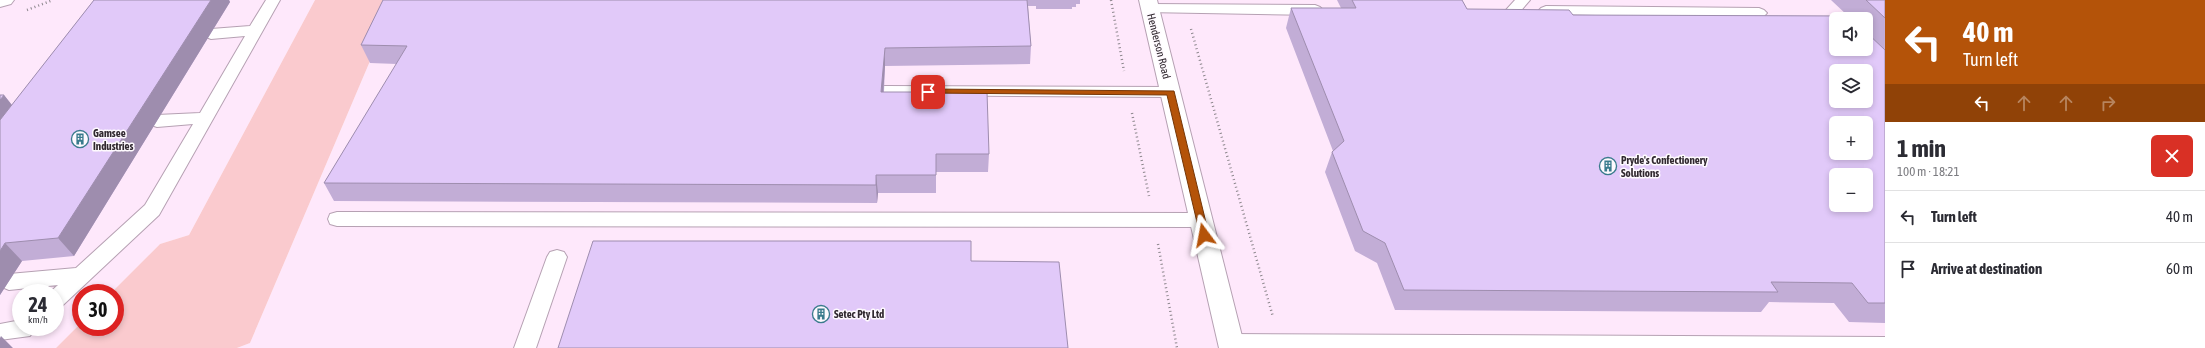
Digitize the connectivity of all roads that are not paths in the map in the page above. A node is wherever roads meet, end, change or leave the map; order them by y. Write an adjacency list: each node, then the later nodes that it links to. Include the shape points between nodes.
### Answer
1 (5, 0): 3 (street)
2 (273, 0): 8 (lane)
3 (0, 2)
4 (1149, 5): 6 (lane, via 1185,9); 11 (street, Henderson Road)
5 (1511, 7): 7 (lane)
6 (1327, 10)
7 (1759, 13)
8 (255, 30): 9 (lane); 12 (lane)
9 (211, 34)
10 (884, 91): 11 (lane)
11 (1171, 92): 15 (street, Henderson Road)
12 (205, 118): 13 (lane); 17 (lane, via 152,210)
13 (157, 121)
14 (337, 219): 15 (lane)
15 (1201, 220): 22 (street, Henderson Road)
16 (557, 257): 24 (lane)
17 (81, 275): 18 (lane); 19 (lane)
18 (9, 282)
19 (64, 291)
20 (12, 331): 21 (lane)
21 (0, 332)
22 (1232, 345): 23 (lane, via 1280,343)
23 (1885, 346)
24 (525, 348)

